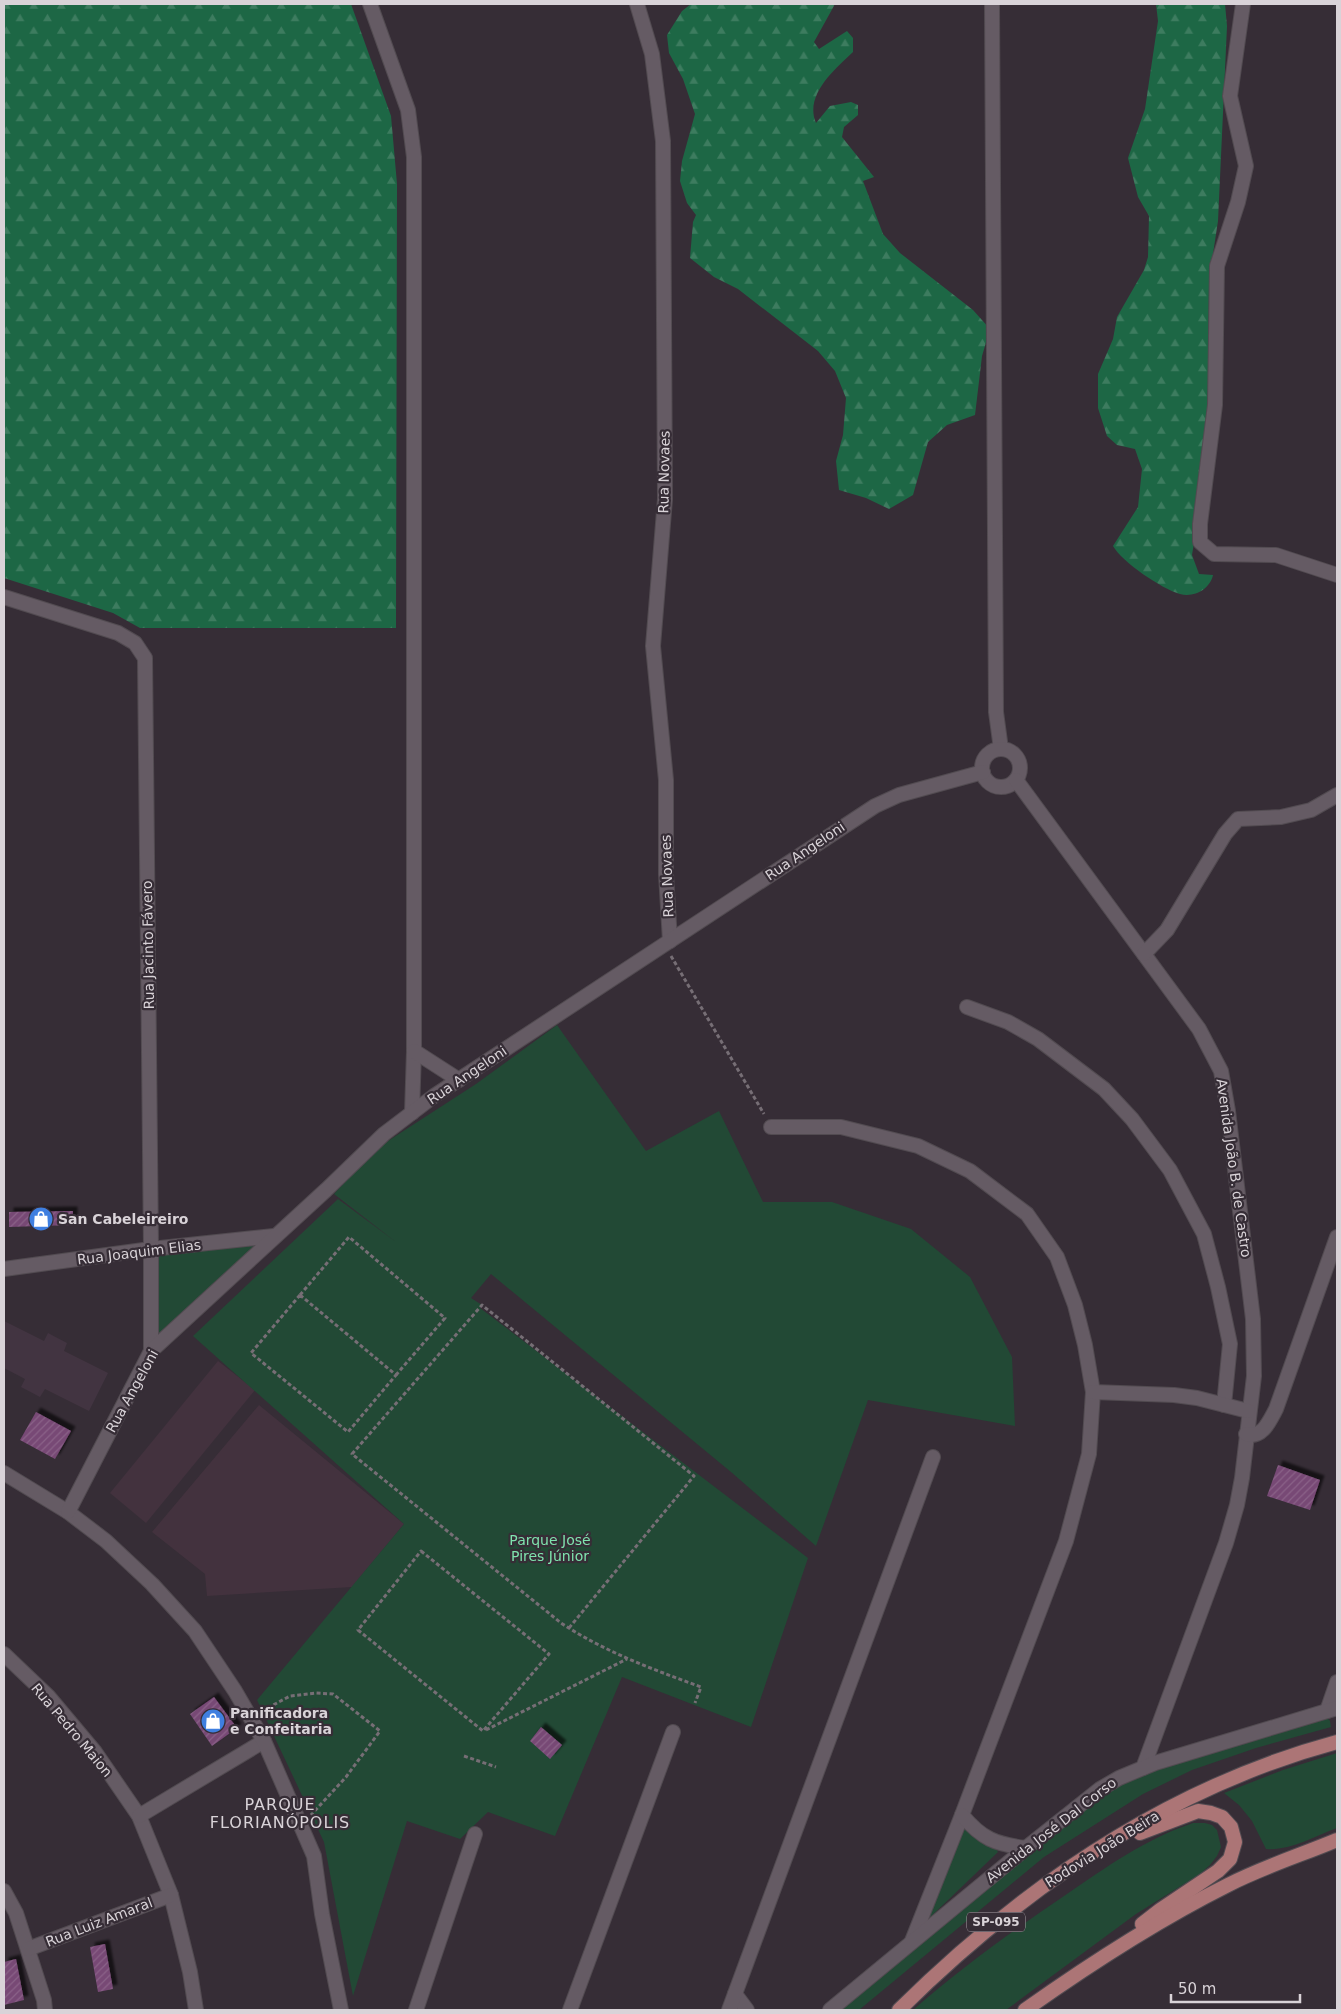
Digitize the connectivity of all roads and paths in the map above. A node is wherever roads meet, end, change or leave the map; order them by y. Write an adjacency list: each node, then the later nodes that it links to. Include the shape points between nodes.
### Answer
1 (370, 4): 14 (street, via 408,110 414,157)
2 (638, 4): 11 (street, Rua Novaes, via 652,54 662,141 666,499 653,646 666,780)
3 (992, 4): 7 (street, via 996,712)
4 (1243, 4): 5 (street, via 1230,96 1246,166 1217,266 1215,405 1200,542 1214,554 1276,555)
5 (1337, 575)
6 (4, 597): 20 (street, Rua Jacinto Fávero, via 118,632 135,644 145,658)
7 (1001, 749): 8 (street, via 985,759); 9 (street, via 1016,756 1020,772)
8 (983, 772): 9 (street, via 985,778 997,786 1004,787); 11 (street, Rua Angeloni, via 899,795 875,806)
9 (1016, 780): 12 (street, Avenida João B. de Castro)
10 (1337, 795): 12 (street, via 1311,810 1289,816 1238,819 1225,834 1168,930)
11 (667, 943): 15 (street, Rua Angeloni); 17 (path)
12 (1144, 954): 27 (street, Avenida João B. de Castro, via 1199,1029 1221,1071 1253,1319 1254,1376)
13 (967, 1007): 26 (street, via 1008,1022 1038,1039 1104,1089 1132,1119 1170,1170 1204,1234 1218,1287 1230,1344)
14 (414, 1051): 15 (street); 16 (street)
15 (459, 1080): 16 (street, Rua Angeloni)
16 (412, 1113): 18 (street, Rua Angeloni, via 384,1134)
17 (771, 1127): 25 (street, via 841,1127 918,1146 970,1170 1027,1214 1056,1258 1076,1305)
18 (274, 1236): 20 (street, Rua Joaquim Elias); 23 (street, Rua Angeloni)
19 (1337, 1237): 28 (street, via 1276,1409 1264,1429 1256,1435)
20 (151, 1249): 21 (street, Rua Joaquim Elias); 23 (street, Rua Jacinto Fávero)
21 (4, 1268)
22 (300, 1295): 24 (path); 24 (path, via 251,1353 348,1432); 24 (path, via 349,1237 357,1243 445,1318)
23 (151, 1350): 31 (street, Rua Angeloni)
24 (396, 1375)
25 (1093, 1392): 26 (street, via 1174,1395); 46 (street, via 1089,1454 1066,1541)
26 (1224, 1405): 27 (street)
27 (1248, 1411): 28 (street, Avenida João B. de Castro)
28 (1246, 1434): 45 (street, Avenida João B. de Castro, via 1237,1505 1226,1543)
29 (933, 1457): 58 (street)
30 (4, 1473): 31 (street)
31 (68, 1512): 38 (street, via 120,1553 195,1631)
32 (569, 1628): 32 (path, via 352,1454 482,1305 694,1476); 34 (path)
33 (4, 1654): 47 (street, Rua Pedro Maion, via 48,1696 95,1752)
34 (627, 1659): 36 (path, via 701,1687); 39 (path)
35 (1337, 1682): 37 (street)
36 (695, 1703)
37 (1332, 1709): 45 (street, Avenida José Dal Corso)
38 (250, 1717): 41 (street); 48 (path, via 290,1696 333,1694 380,1731 346,1777)
39 (483, 1731): 39 (path, via 358,1630 421,1551 549,1654)
40 (674, 1732): 63 (street)
41 (264, 1740): 47 (street); 48 (street)
42 (1337, 1742): 51 (main road, Rodovia João Beira / SP-095, via 1297,1753 1189,1796)
43 (464, 1756): 44 (path)
44 (496, 1767)
45 (1143, 1768): 52 (street, Avenida José Dal Corso, via 1100,1789)
46 (962, 1815): 52 (street, via 987,1839); 55 (street)
47 (140, 1816): 54 (street, Rua Pedro Maion)
48 (302, 1824): 61 (street, via 314,1856)
49 (475, 1834): 62 (street)
50 (1337, 1840): 56 (main road, via 1230,1884)
51 (1104, 1846): 56 (main road, via 1198,1811 1222,1816 1231,1827 1235,1842 1230,1859 1218,1871 1160,1910); 67 (main road, Rodovia João Beira / SP-095, via 1004,1915)
52 (1026, 1848): 55 (street, Avenida José Dal Corso)
53 (4, 1891): 57 (street, via 16,1913)
54 (171, 1896): 57 (street, Rua Luiz Amaral); 60 (street, Rua Pedro Maion)
55 (912, 1941): 66 (street, Avenida José Dal Corso)
56 (1115, 1948): 68 (main road)
57 (28, 1949): 59 (street)
58 (735, 1994): 64 (street); 65 (street)
59 (45, 2010)
60 (196, 2010)
61 (341, 2010)
62 (416, 2010)
63 (570, 2010)
64 (729, 2010)
65 (747, 2010)
66 (830, 2010)
67 (899, 2010)
68 (1025, 2010)

